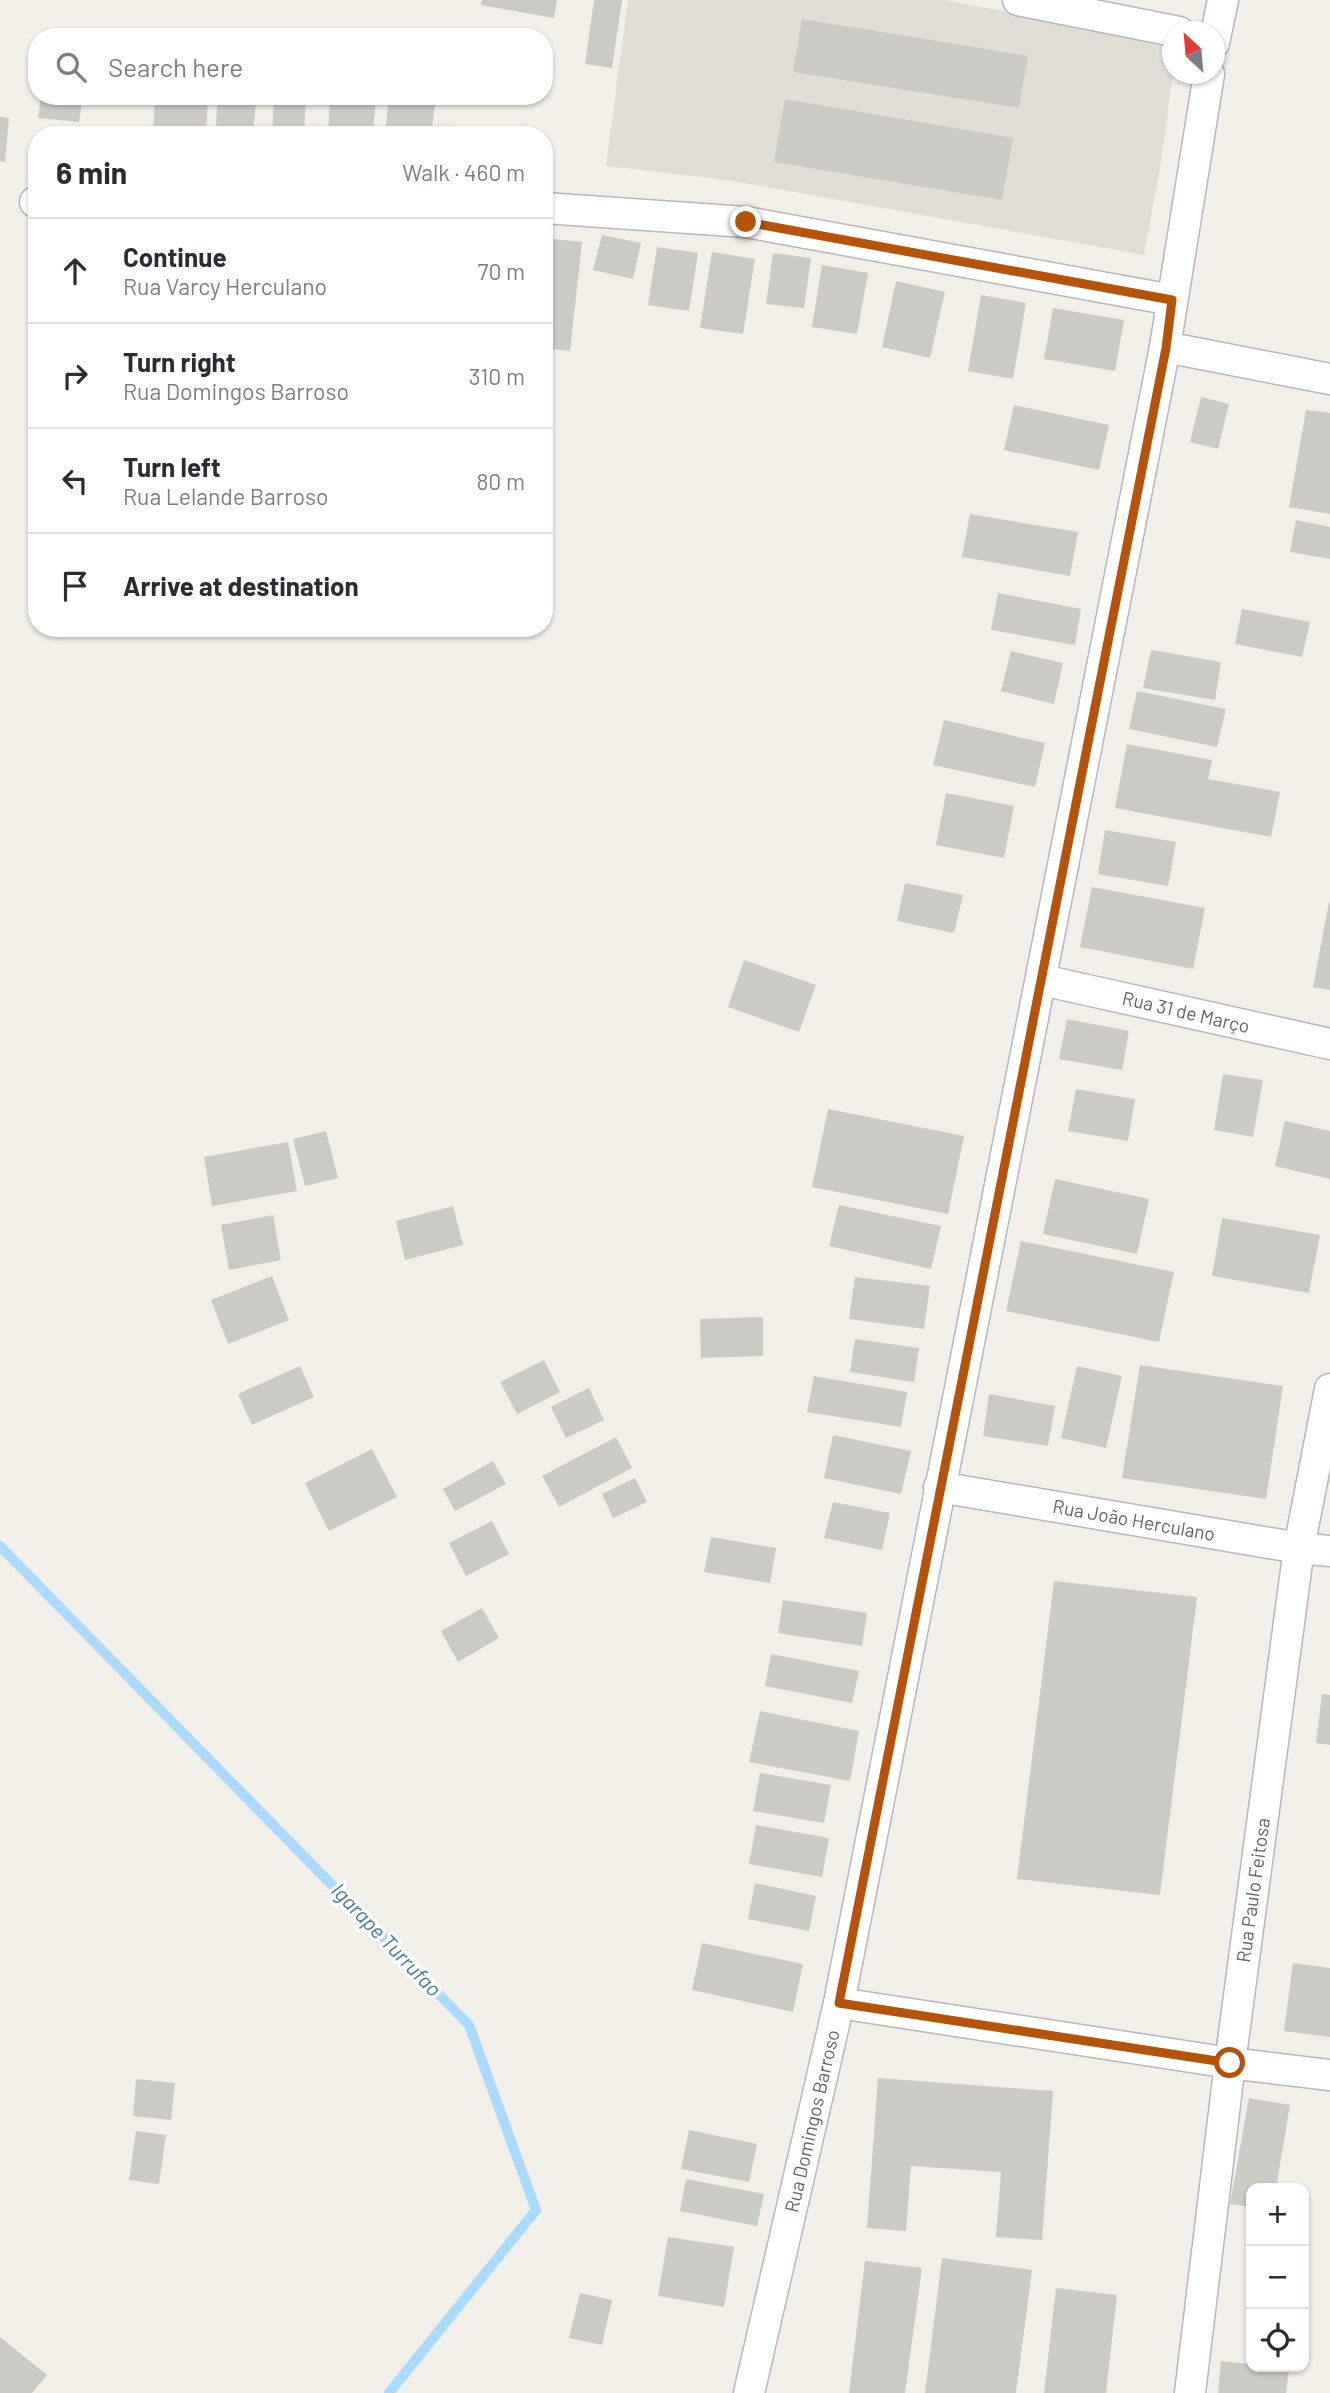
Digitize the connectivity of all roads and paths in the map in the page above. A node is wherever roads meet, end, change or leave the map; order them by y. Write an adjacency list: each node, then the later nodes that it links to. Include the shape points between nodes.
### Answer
1 (1018, 0): 4 (street)
2 (1223, 0): 3 (street)
3 (1219, 21)
4 (1162, 29)
5 (1207, 84): 7 (street, Rua Domingos Barroso)
6 (553, 209): 7 (street, via 746,222)
7 (1172, 300): 8 (street, Rua Domingos Barroso)
8 (1166, 348): 9 (street); 10 (street, Rua Domingos Barroso)
9 (1330, 379)
10 (1042, 980): 11 (street, Rua 31 de Março); 13 (street, Rua Domingos Barroso)
11 (1330, 1044)
12 (1330, 1389): 14 (street, Rua Paulo Feitosa)
13 (939, 1487): 14 (street, Rua João Herculano); 16 (street, Rua Domingos Barroso)
14 (1299, 1548): 15 (street, Rua João Herculano); 17 (street, Rua Paulo Feitosa)
15 (1330, 1551)
16 (839, 2003): 17 (street); 19 (street, Rua Domingos Barroso)
17 (1230, 2063): 18 (street); 20 (street, Rua Paulo Feitosa)
18 (1330, 2075)
19 (749, 2393)
20 (1190, 2393)

